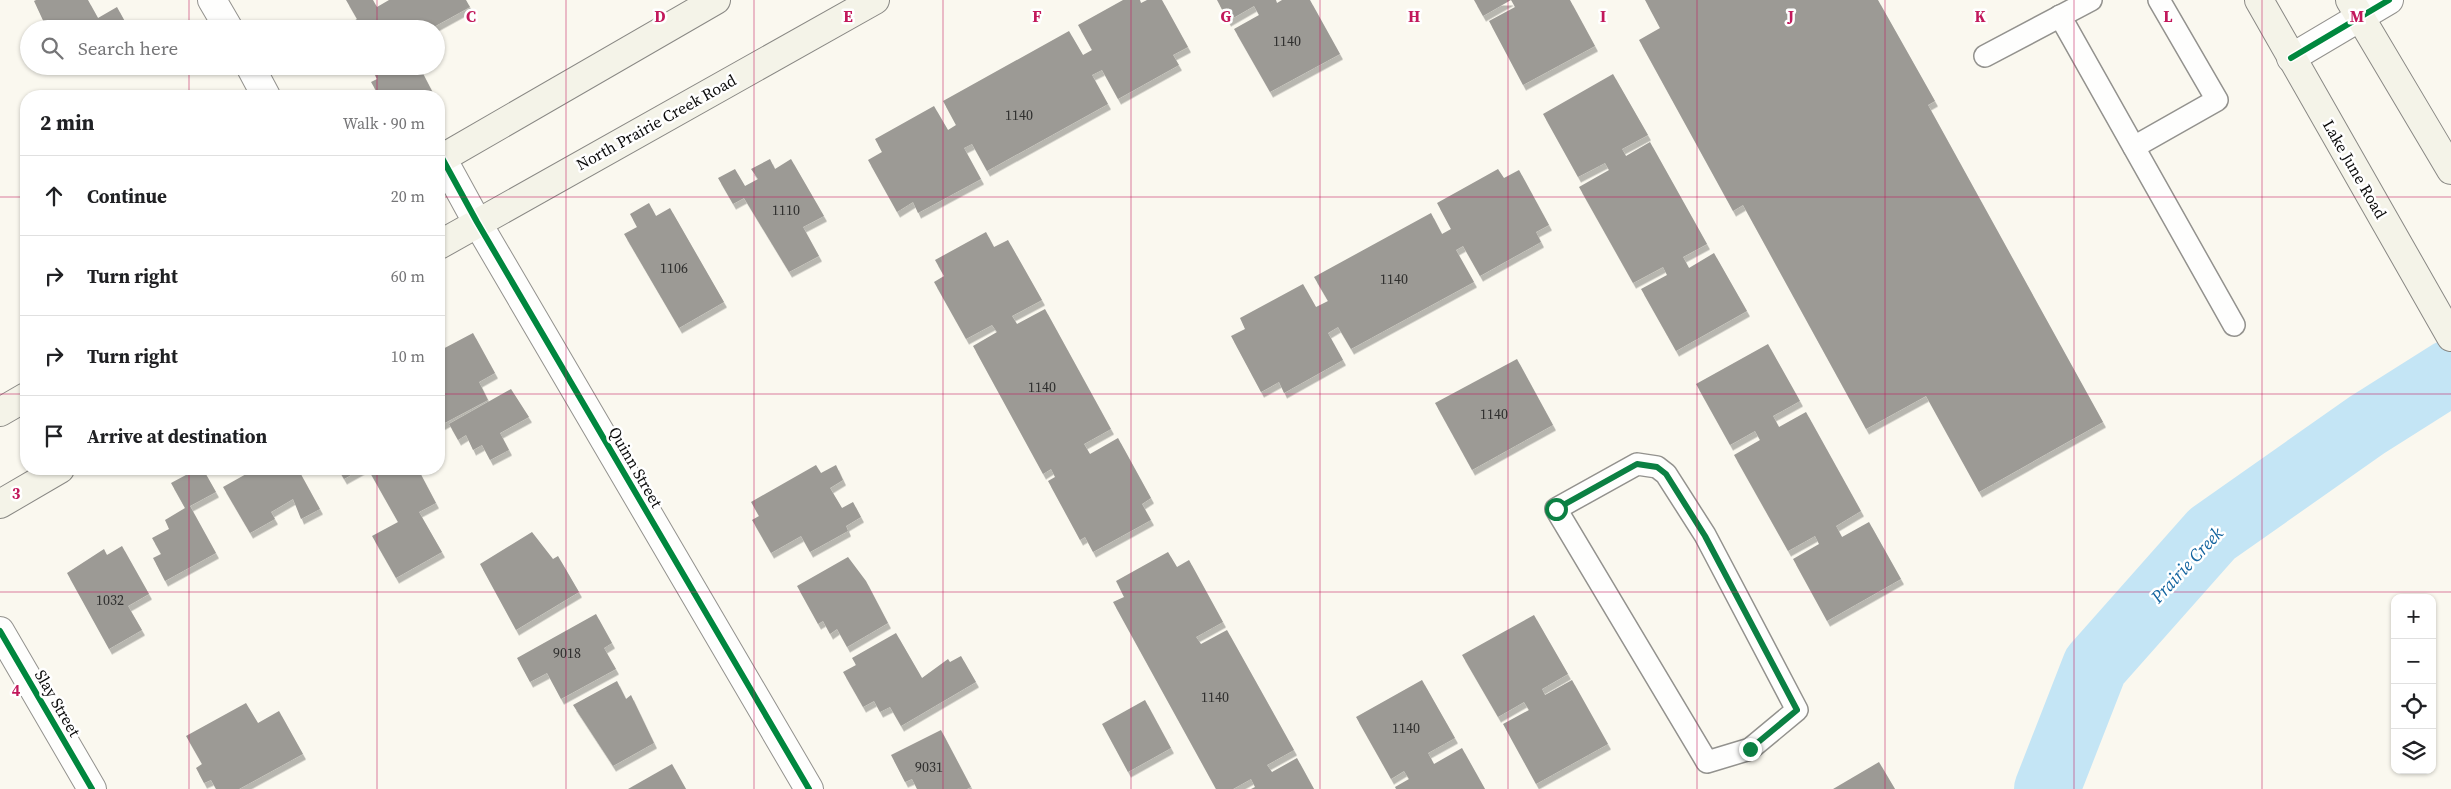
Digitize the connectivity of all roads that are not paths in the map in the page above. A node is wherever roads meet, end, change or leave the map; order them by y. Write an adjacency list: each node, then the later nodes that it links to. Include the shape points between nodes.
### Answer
1 (212, 0): 10 (street)
2 (716, 0): 16 (main road)
3 (875, 0): 19 (main road, North Prairie Creek Road)
4 (2091, 0): 9 (lane)
5 (2159, 0): 15 (lane, via 2217,100)
6 (2259, 0): 12 (main road, Lake June Road)
7 (2389, 0): 8 (street)
8 (2354, 8): 12 (street); 18 (main road)
9 (2060, 16): 11 (lane); 15 (lane)
10 (223, 20)
11 (1986, 56)
12 (2291, 58): 22 (main road, Lake June Road)
13 (255, 75): 14 (street)
14 (263, 90)
15 (2134, 147): 21 (lane)
16 (445, 156)
17 (445, 168): 19 (street, Quinn Street)
18 (2451, 170)
19 (477, 222): 20 (main road, North Prairie Creek Road); 30 (street, Quinn Street)
20 (445, 241)
21 (2234, 325)
22 (2451, 337)
23 (20, 400): 24 (main road)
24 (0, 412)
25 (50, 475): 26 (main road)
26 (0, 504)
27 (1556, 509): 27 (lane, via 1637,464 1657,467 1666,474 1705,536 1797,710 1750,749 1707,762)
28 (0, 631): 29 (street, Slay Street)
29 (92, 789)
30 (809, 789)

